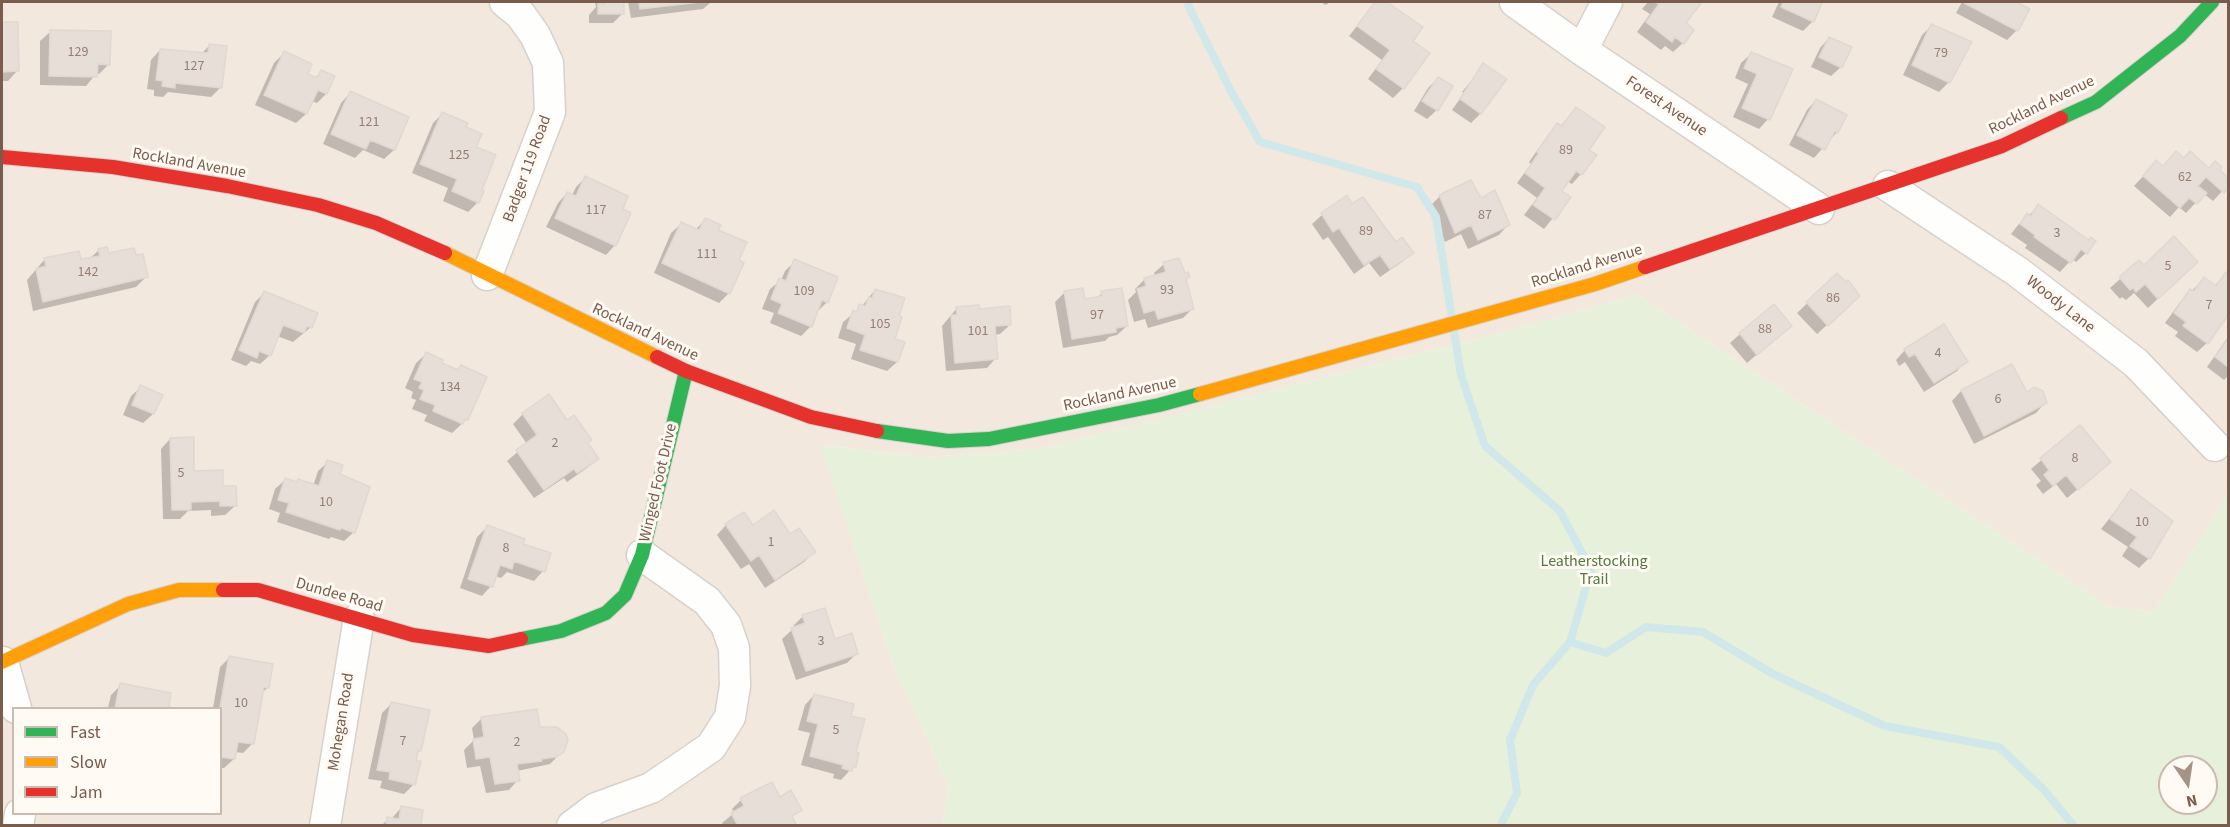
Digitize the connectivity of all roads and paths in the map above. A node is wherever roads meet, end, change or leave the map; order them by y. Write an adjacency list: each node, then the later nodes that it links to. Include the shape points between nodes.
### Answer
1 (505, 2): 9 (street, Badger 119 Road, via 520,14 535,35 548,63 550,112)
2 (1515, 2): 5 (street, Forest Avenue)
3 (1607, 2): 5 (street)
4 (2212, 2): 7 (street, Rockland Avenue, via 2180,36 2096,102 2002,146)
5 (1582, 50): 8 (street, Forest Avenue)
6 (2, 157): 9 (street, Rockland Avenue, via 113,168 318,205 432,246)
7 (1888, 186): 8 (street, Rockland Avenue); 11 (street, Woody Lane, via 2018,272 2136,363)
8 (1819, 209): 10 (street, Rockland Avenue, via 1595,284 1159,405 989,439 948,441 898,435 811,417)
9 (488, 275): 10 (street, Rockland Avenue)
10 (686, 371): 12 (street, Winged Foot Drive)
11 (2215, 446)
12 (642, 555): 13 (street, Dundee Road, via 624,595 606,613 561,631 489,646 413,635); 17 (street, Winged Foot Drive, via 707,601 726,625 734,648 735,686 730,717 711,747 651,788 596,808)
13 (359, 618): 14 (street, Dundee Road, via 258,590 179,590 128,604); 16 (street, Mohegan Road)
14 (2, 662): 15 (street)
15 (16, 707)
16 (325, 825)
17 (572, 825)

